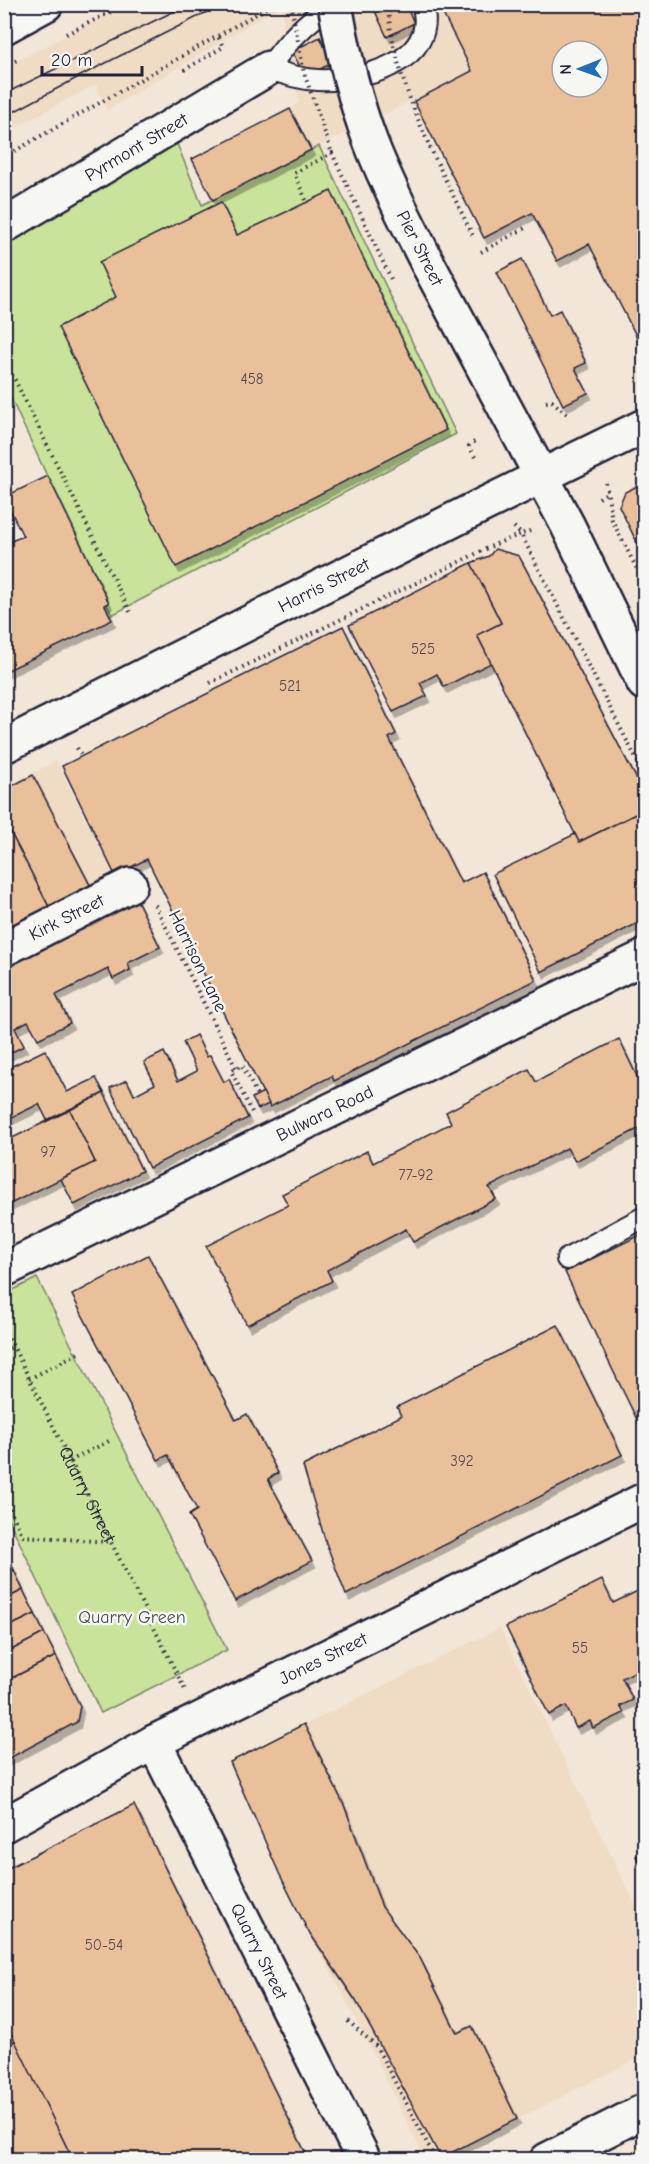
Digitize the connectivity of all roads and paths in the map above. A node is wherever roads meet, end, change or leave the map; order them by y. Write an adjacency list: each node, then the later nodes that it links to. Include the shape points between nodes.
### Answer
1 (46, 4): 8 (street)
2 (127, 4): 10 (path)
3 (274, 4): 9 (path)
4 (291, 4): 15 (path, bridge, via 304,74)
5 (334, 4): 13 (lane, via 311,18 284,46); 29 (street, Pier Street, bridge, via 370,141 389,187)
6 (387, 4): 20 (path, bridge, via 393,43 408,92)
7 (422, 4): 13 (lane, via 426,16 418,45 411,54 368,76 317,80)
8 (4, 27)
9 (218, 36): 14 (path, via 223,47); 16 (path)
10 (61, 37)
11 (23, 56): 12 (path)
12 (4, 66)
13 (269, 69): 18 (street, Pyrmont Street)
14 (184, 70)
15 (332, 153): 17 (path, via 294,173); 22 (path)
16 (4, 157)
17 (306, 200)
18 (4, 226)
19 (525, 228): 21 (path)
20 (474, 238)
21 (481, 252)
22 (391, 279)
23 (4, 358): 37 (path)
24 (546, 402): 25 (path, via 552,400)
25 (568, 415)
26 (645, 426): 29 (street, Harris Street)
27 (478, 439): 28 (path, via 469,446)
28 (475, 457)
29 (542, 478): 38 (street, Pier Street); 40 (street, Harris Street)
30 (606, 483): 31 (path)
31 (608, 492): 32 (path); 36 (path, via 612,520)
32 (598, 498)
33 (514, 527): 35 (path)
34 (533, 530): 35 (path)
35 (521, 534): 39 (path); 43 (path)
36 (645, 584)
37 (132, 616)
38 (645, 683)
39 (206, 685)
40 (4, 746)
41 (67, 753): 42 (path, via 77,748)
42 (81, 756)
43 (645, 774)
44 (15, 779): 45 (path)
45 (4, 784)
46 (141, 891): 47 (street, Kirk Street); 49 (path, Harrison Lane)
47 (4, 949)
48 (645, 957): 54 (street, Bulwara Road)
49 (236, 1068): 50 (path, Harrison Lane, via 242,1065); 51 (path, Harrison Lane, via 231,1071)
50 (257, 1095)
51 (257, 1121)
52 (645, 1217): 53 (lane)
53 (567, 1259)
54 (4, 1270)
55 (4, 1329): 56 (path, Quarry Street)
56 (14, 1347): 57 (path); 59 (path, Quarry Street)
57 (4, 1351)
58 (78, 1353): 59 (path)
59 (29, 1379): 61 (path, Quarry Street)
60 (111, 1440): 61 (path)
61 (70, 1461): 64 (path, Quarry Street)
62 (4, 1498): 64 (path, via 23,1536)
63 (645, 1500): 66 (street, Jones Street)
64 (110, 1542): 65 (path, Quarry Street)
65 (186, 1692)
66 (154, 1742): 67 (street, Jones Street); 70 (street, Quarry Street)
67 (4, 1825)
68 (348, 2021): 71 (path, via 376,2046)
69 (645, 2111): 72 (street)
70 (364, 2160)
71 (436, 2160)
72 (547, 2160)

